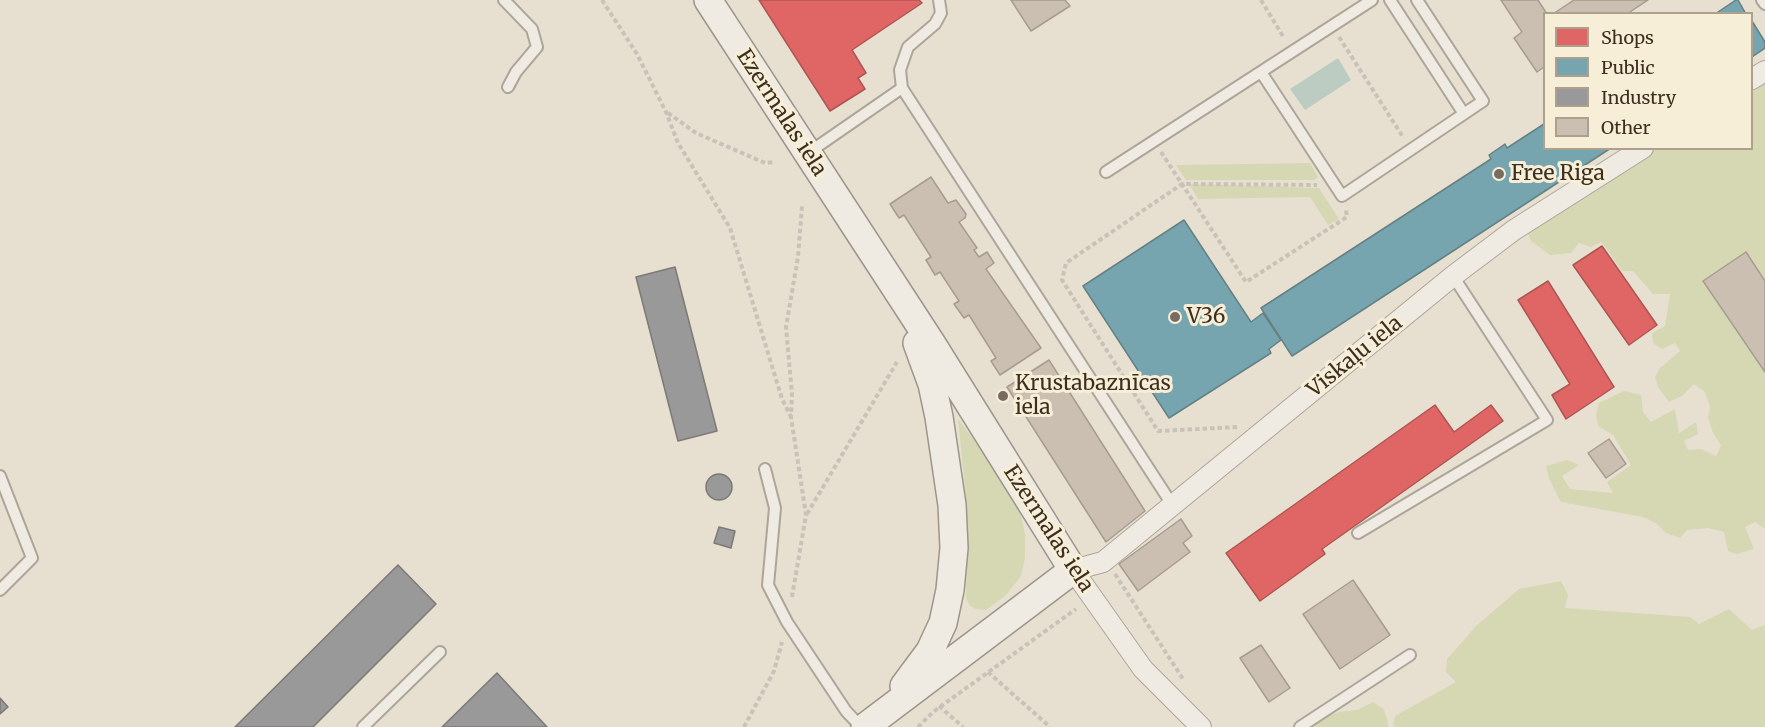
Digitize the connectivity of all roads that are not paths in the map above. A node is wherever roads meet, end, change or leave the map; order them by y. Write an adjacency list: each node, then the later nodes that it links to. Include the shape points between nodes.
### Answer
1 (504, 0): 10 (lane, via 532,29 537,47)
2 (708, 0): 14 (street, Ezermalas iela)
3 (939, 0): 11 (lane, via 940,13 935,24 908,47 900,70)
4 (1372, 0): 9 (lane)
5 (1390, 0): 12 (lane)
6 (1417, 0): 12 (lane, via 1483,102)
7 (1762, 0): 8 (lane)
8 (1765, 4)
9 (1261, 72): 12 (lane, via 1342,196); 15 (lane)
10 (508, 87)
11 (902, 88): 14 (lane); 20 (lane)
12 (1464, 114)
13 (1640, 150): 16 (street, Viskaļu iela, via 1514,230)
14 (808, 153): 17 (street, Ezermalas iela)
15 (1106, 172)
16 (1453, 276): 20 (street, Viskaļu iela); 21 (lane, via 1546,420)
17 (912, 318): 22 (street, Ezermalas iela); 24 (street, Ezermalas iela, via 919,354 932,384 952,505 954,548)
18 (765, 469): 30 (lane, via 775,508 768,585 787,622 846,711)
19 (0, 476): 23 (lane, via 32,558)
20 (1173, 506): 22 (street, Viskaļu iela, via 1103,562)
21 (1358, 533)
22 (1073, 570): 25 (street); 31 (street, Ezermalas iela, via 1143,669)
23 (0, 590)
24 (948, 601): 25 (street, via 957,618 973,630); 28 (street, Ezermalas iela, via 930,651)
25 (993, 631): 28 (street)
26 (441, 652): 29 (lane)
27 (1410, 655): 32 (lane)
28 (890, 706): 30 (street)
29 (363, 727)
30 (863, 727)
31 (1200, 727)
32 (1300, 727)

